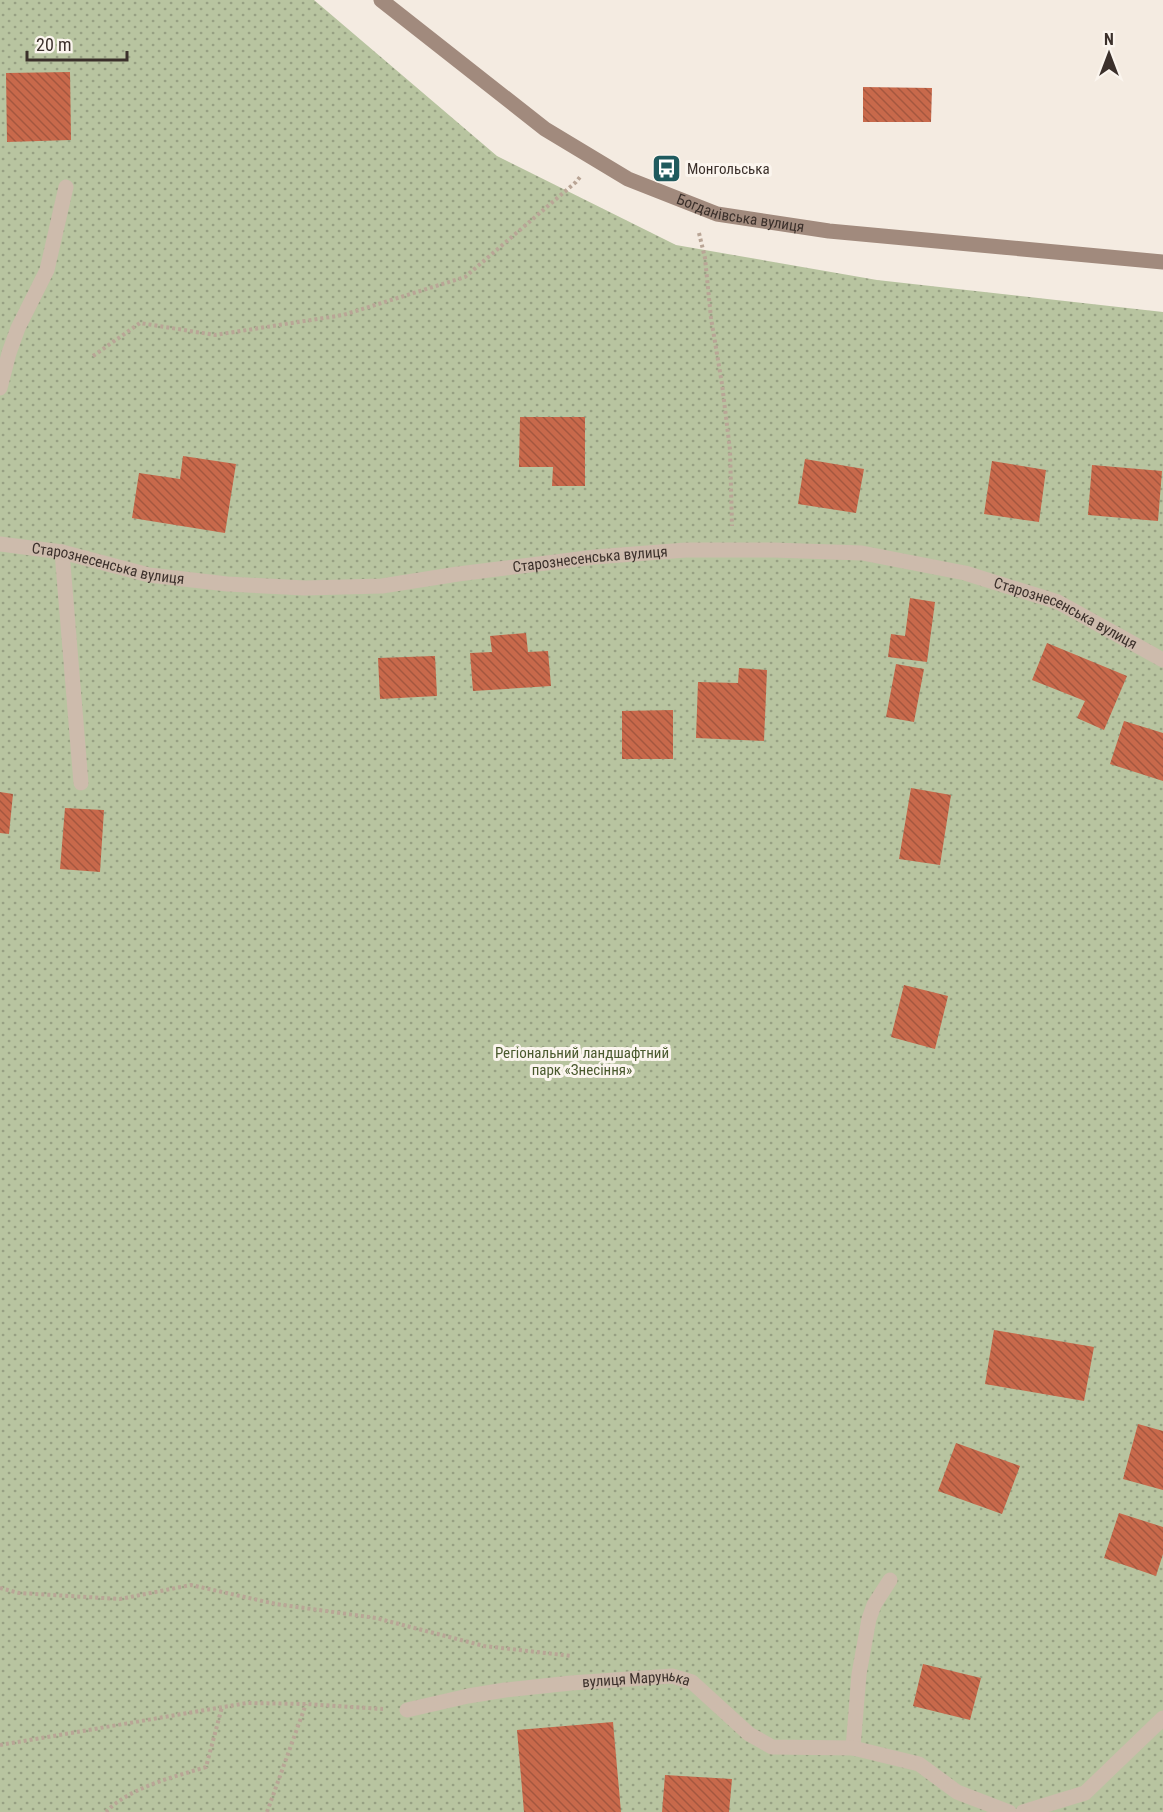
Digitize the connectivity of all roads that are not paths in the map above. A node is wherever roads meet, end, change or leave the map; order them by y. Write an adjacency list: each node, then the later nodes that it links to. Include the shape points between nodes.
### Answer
1 (381, 0): 3 (main road, Богданівська вулиця, via 546,129 628,178 717,214 829,231)
2 (66, 187): 4 (street, via 47,270 18,328)
3 (1163, 262)
4 (0, 388)
5 (0, 544): 6 (street, Старознесенська вулиця)
6 (63, 552): 7 (street, Старознесенська вулиця, via 149,575 305,588 382,586 595,556 686,550 862,553 965,573 1058,602); 8 (street)
7 (1163, 660)
8 (81, 783)
9 (890, 1580): 12 (street, via 869,1618 859,1674)
10 (407, 1710): 12 (street, вулиця Марунька, via 505,1690 672,1676 692,1682 749,1734 771,1747)
11 (1163, 1718): 14 (street, via 1085,1793)
12 (853, 1748): 13 (street, вулиця Марунька, via 919,1764 957,1792)
13 (1009, 1812)
14 (1023, 1812)

